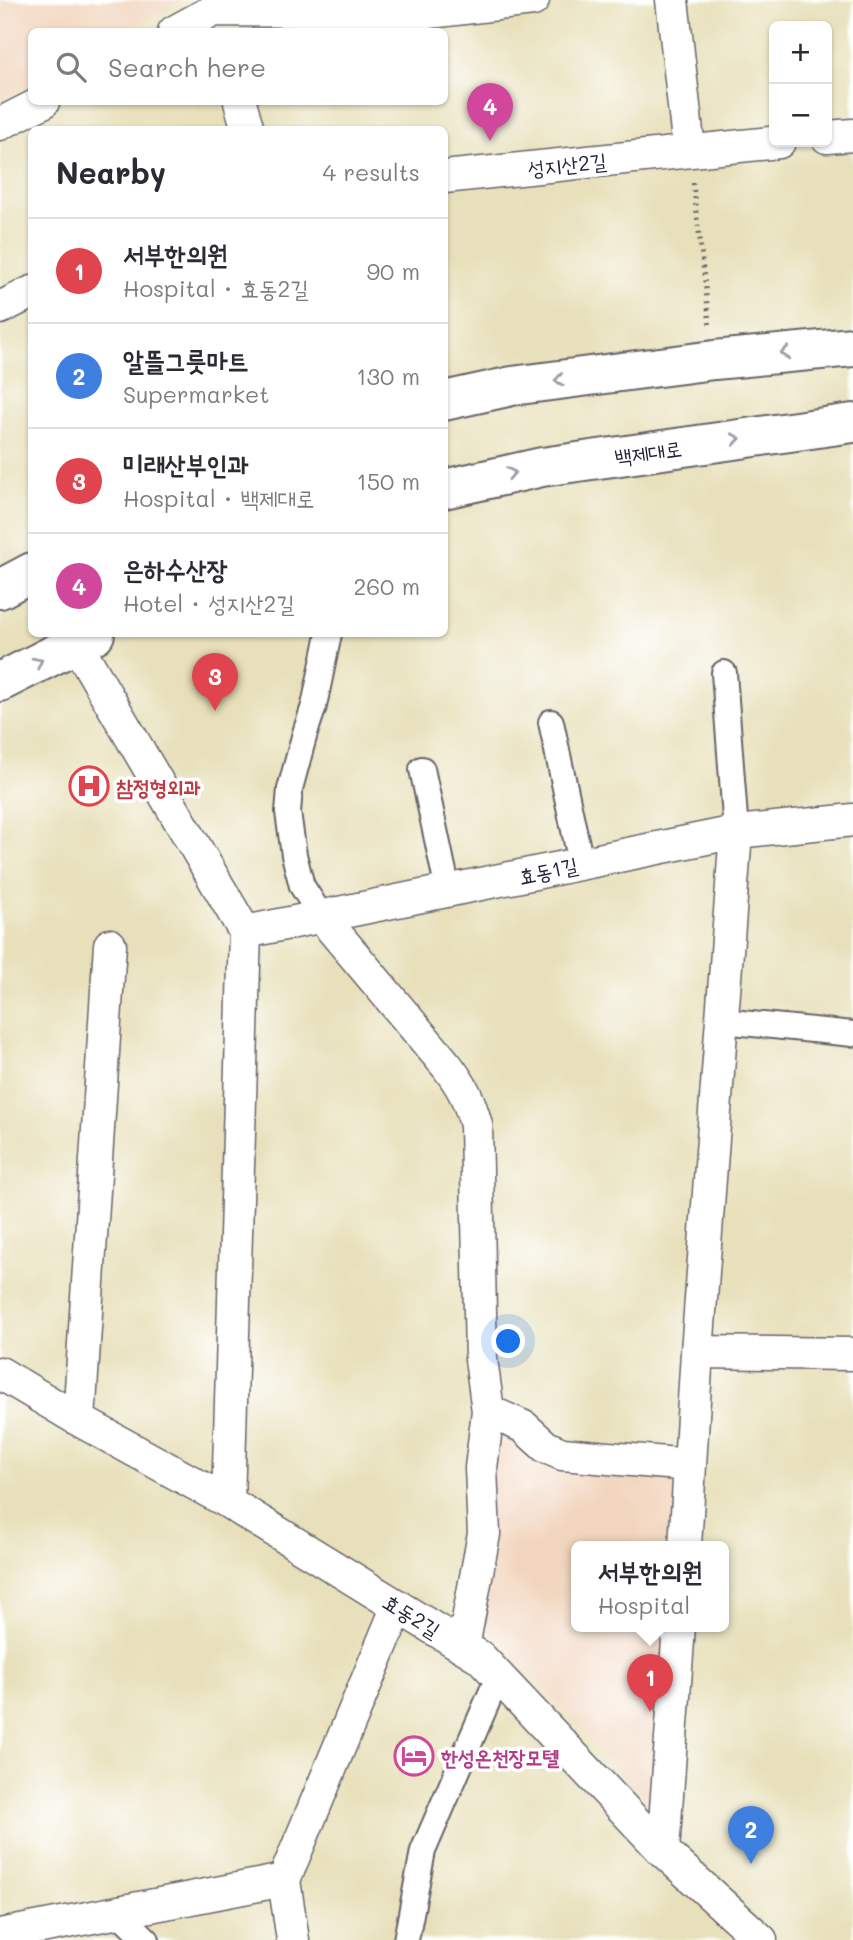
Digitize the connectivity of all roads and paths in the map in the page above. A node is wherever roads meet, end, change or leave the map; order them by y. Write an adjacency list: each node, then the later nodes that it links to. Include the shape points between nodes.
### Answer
1 (533, 0): 3 (street, via 430,12)
2 (672, 0): 12 (street)
3 (217, 14): 4 (street)
4 (184, 28)
5 (37, 105): 7 (street)
6 (241, 105): 8 (street)
7 (0, 124)
8 (247, 126)
9 (853, 135): 10 (street)
10 (832, 137)
11 (769, 143): 12 (street, 성지산2길)
12 (689, 150): 13 (street, 성지산2길); 17 (path)
13 (448, 177)
14 (28, 294): 15 (street)
15 (0, 308)
16 (853, 347): 17 (street, one-way to 17)
17 (714, 360): 18 (street, one-way to 18, via 512,386)
18 (448, 400)
19 (853, 423): 20 (street, 백제대로, one-way to 19, via 542,467)
20 (448, 487)
21 (28, 574): 22 (street)
22 (0, 589)
23 (328, 637): 33 (street, via 288,812 302,886)
24 (85, 638): 26 (street, one-way to 24); 34 (street)
25 (724, 673): 30 (street)
26 (0, 682)
27 (551, 722): 31 (street)
28 (422, 769): 32 (street)
29 (853, 820): 30 (street, 효동1길)
30 (736, 832): 31 (street, 효동1길); 36 (street)
31 (581, 863): 32 (street, 효동1길)
32 (448, 891): 33 (street, 효동1길)
33 (321, 916): 34 (street, 효동1길); 41 (street, via 447,1066 471,1106 476,1125 481,1346)
34 (245, 932): 44 (street)
35 (110, 945): 42 (street)
36 (722, 1021): 37 (street); 38 (street)
37 (853, 1034)
38 (697, 1352): 39 (street); 43 (street)
39 (853, 1354)
40 (0, 1373): 42 (street, 효동2길)
41 (488, 1411): 43 (street, via 524,1427 546,1447 562,1454); 48 (street, via 481,1468 484,1534)
42 (79, 1420): 44 (street, 효동2길)
43 (691, 1465): 45 (street)
44 (228, 1503): 46 (street, 효동2길)
45 (685, 1541)
46 (398, 1606): 48 (street, 효동2길); 51 (street)
47 (679, 1632): 50 (street)
48 (463, 1647): 49 (street, 효동2길)
49 (498, 1677): 50 (street, 효동2길); 56 (street, via 423,1852)
50 (663, 1851): 57 (street, 효동2길)
51 (284, 1880): 52 (street); 55 (street)
52 (118, 1912): 53 (street); 54 (street)
53 (24, 1935)
54 (147, 1940)
55 (293, 1940)
56 (407, 1940)
57 (761, 1940)

